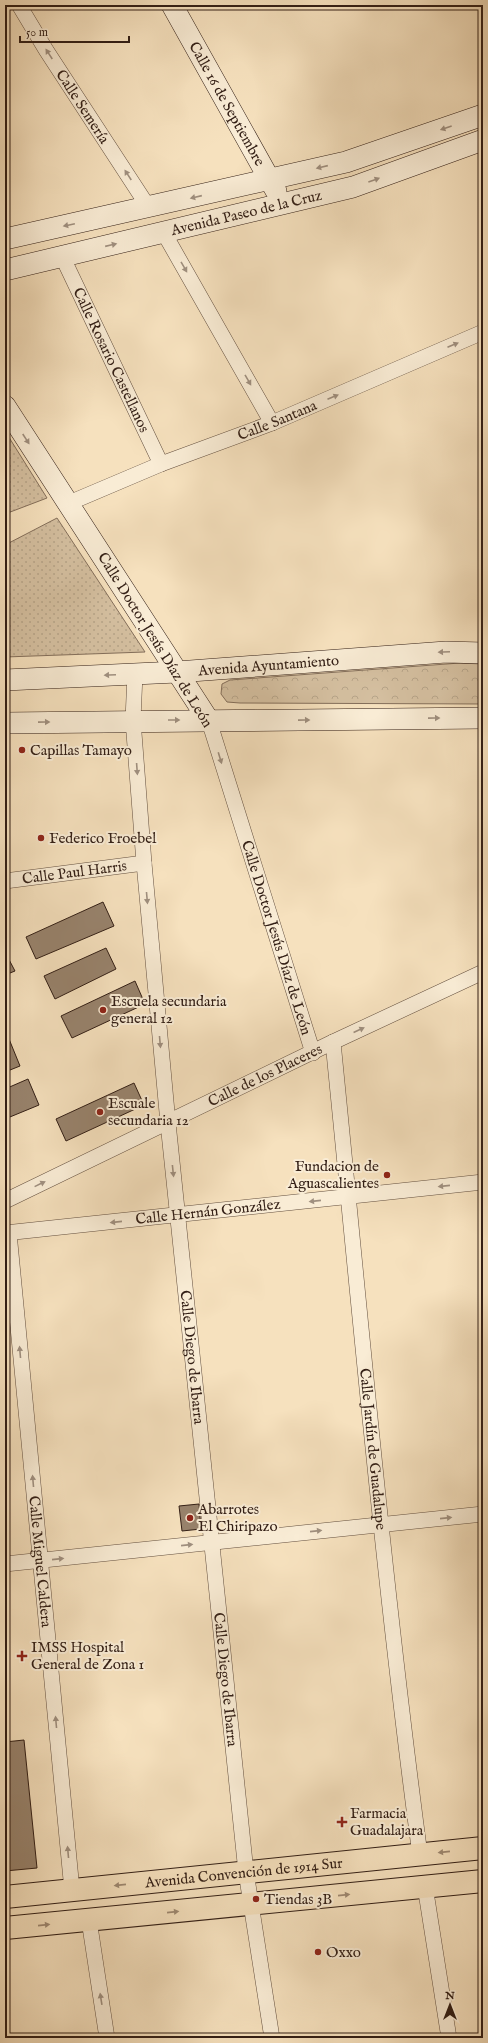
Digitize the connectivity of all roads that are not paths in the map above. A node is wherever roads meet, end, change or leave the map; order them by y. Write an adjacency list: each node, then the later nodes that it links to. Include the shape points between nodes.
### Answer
1 (20, 5): 7 (street, Calle Semería, one-way to 1, via 46,50)
2 (172, 5): 5 (main road, Calle 16 de Septiembre)
3 (483, 115): 5 (main road, Avenida Paseo de la Cruz, one-way to 5, via 346,162)
4 (483, 140): 6 (main road, Avenida Paseo de la Cruz, one-way to 4, via 352,188)
5 (270, 180): 6 (main road, Calle 16 de Septiembre); 7 (main road, Avenida Paseo de la Cruz, one-way to 7)
6 (282, 203): 8 (main road, Avenida Paseo de la Cruz)
7 (149, 208): 9 (main road, Avenida Paseo de la Cruz, one-way to 9)
8 (164, 233): 10 (main road, Avenida Paseo de la Cruz, one-way to 8); 14 (street, one-way to 14)
9 (5, 239)
10 (62, 256): 11 (main road, Avenida Paseo de la Cruz); 15 (street, Calle Rosario Castellanos)
11 (5, 270)
12 (483, 332): 14 (street, Calle Santana, one-way to 12)
13 (5, 406): 16 (main road, Calle Doctor Jesús Díaz de León, one-way to 16)
14 (272, 423): 15 (street, Calle Santana)
15 (161, 464): 16 (street, Calle Santana)
16 (68, 504): 18 (main road, Calle Doctor Jesús Díaz de León)
17 (483, 653): 18 (main road, Avenida Ayuntamiento, one-way to 18, via 446,652)
18 (177, 672): 19 (main road, Avenida Ayuntamiento); 23 (main road, Calle Doctor Jesús Díaz de León)
19 (135, 674): 20 (main road, Avenida Ayuntamiento, one-way to 20); 22 (street, Calle Diego de Ibarra)
20 (5, 680)
21 (483, 718): 23 (main road, one-way to 21)
22 (133, 720): 23 (main road, one-way to 23); 24 (main road, one-way to 22); 25 (street, Calle Diego de Ibarra, one-way to 25)
23 (209, 721): 29 (street, Calle Doctor Jesús Díaz de León, one-way to 29)
24 (5, 723)
25 (144, 863): 26 (street, Calle Paul Harris); 30 (street, Calle Diego de Ibarra, one-way to 30)
26 (5, 881)
27 (483, 972): 28 (street, Calle de los Placeres, one-way to 27)
28 (333, 1042): 29 (street, Calle de los Placeres); 32 (street, Calle Jardín de Guadalupe)
29 (313, 1053): 30 (street, Calle de los Placeres)
30 (168, 1122): 33 (street, Calle de los Placeres, one-way to 30); 34 (street, Calle Diego de Ibarra, one-way to 34)
31 (483, 1182): 32 (street, Calle Hernán González, one-way to 32)
32 (349, 1197): 34 (street, Calle Hernán González, one-way to 34); 37 (street, Calle Jardín de Guadalupe)
33 (5, 1201)
34 (177, 1215): 35 (street, Calle Hernán González, one-way to 35); 38 (street, Calle Diego de Ibarra)
35 (7, 1233): 39 (street, Calle Miguel Caldera, one-way to 35)
36 (483, 1514): 37 (street, one-way to 36)
37 (382, 1525): 38 (street, one-way to 37); 42 (street, Calle Jardín de Guadalupe)
38 (212, 1542): 39 (street, one-way to 38); 43 (street, Calle Diego de Ibarra)
39 (40, 1560): 40 (street); 46 (street, Calle Miguel Caldera, one-way to 39)
40 (5, 1564)
41 (483, 1848): 42 (main road, Avenida Convención de 1914 Sur, one-way to 42)
42 (420, 1854): 43 (main road, Avenida Convención de 1914 Sur)
43 (246, 1872): 46 (main road, Avenida Convención de 1914 Sur, one-way to 46); 48 (street, Calle Diego de Ibarra)
44 (483, 1881): 45 (main road, Avenida Convención de 1914 Sur)
45 (425, 1886): 48 (main road, Avenida Convención de 1914 Sur, one-way to 45); 53 (street)
46 (72, 1890): 47 (main road, Avenida Convención de 1914 Sur)
47 (5, 1897)
48 (250, 1904): 49 (main road, Avenida Convención de 1914 Sur, one-way to 48); 52 (street, Calle Diego de Ibarra)
49 (89, 1920): 50 (main road, Avenida Convención de 1914 Sur, one-way to 49); 51 (street, one-way to 49)
50 (5, 1928)
51 (107, 2038)
52 (272, 2038)
53 (449, 2038)

